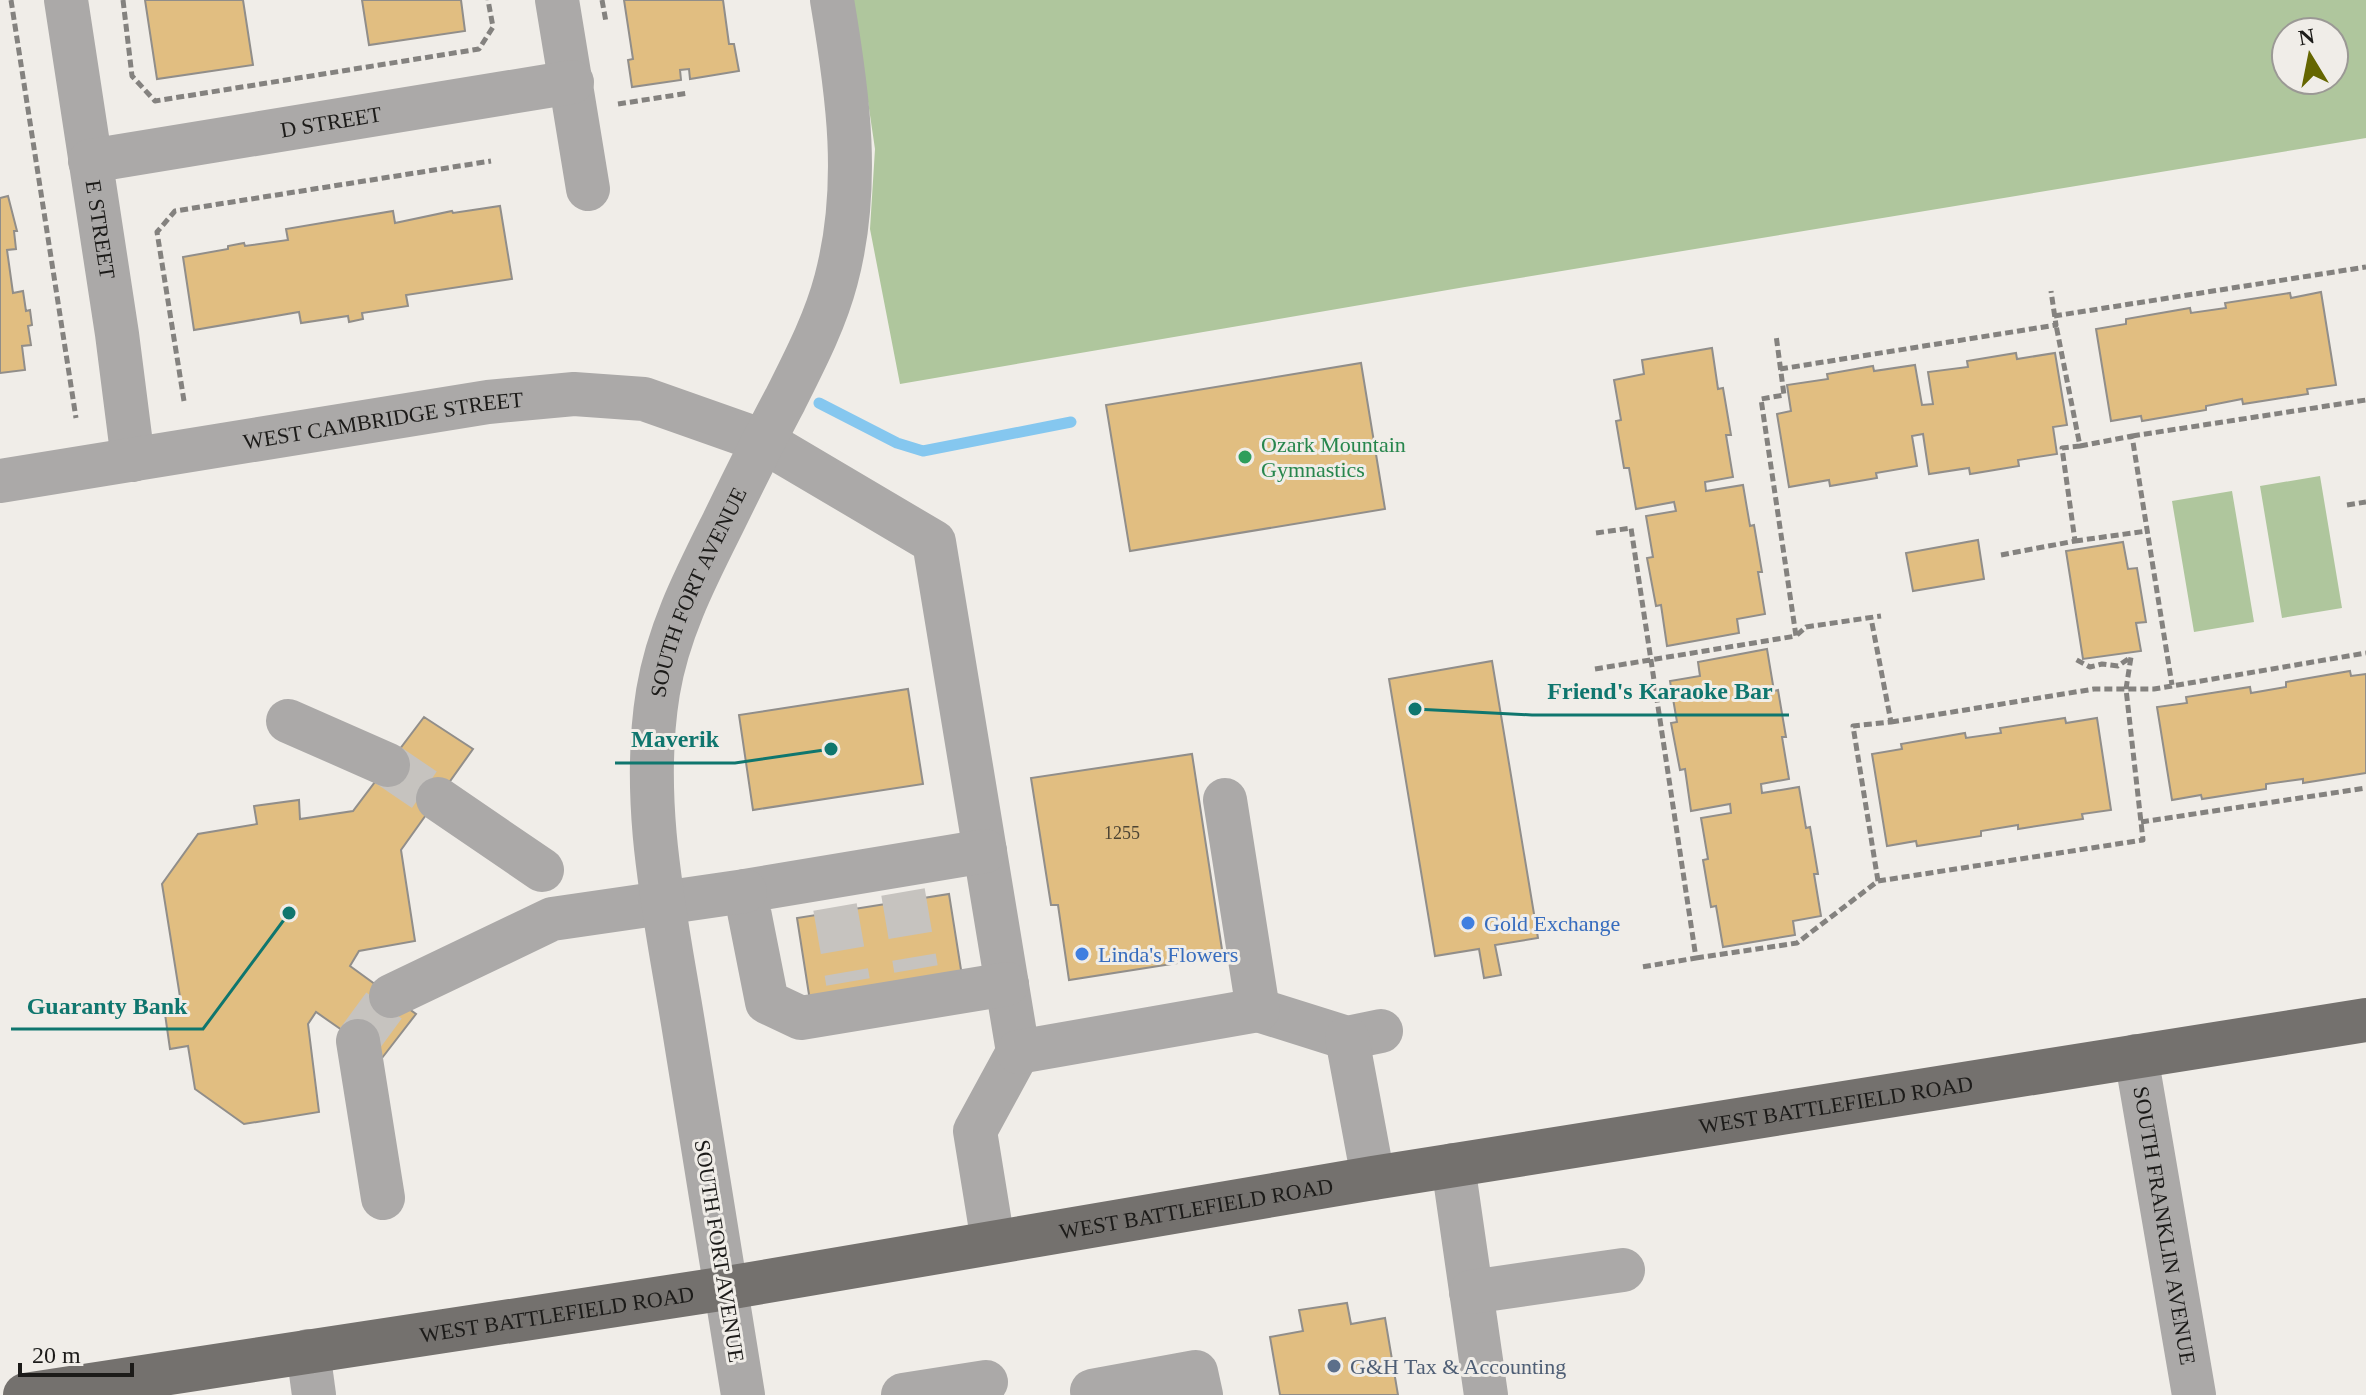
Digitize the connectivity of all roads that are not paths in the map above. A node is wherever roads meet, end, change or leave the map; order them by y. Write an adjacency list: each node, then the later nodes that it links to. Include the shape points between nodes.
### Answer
1 (66, 0): 5 (street, E STREET)
2 (557, 0): 4 (street)
3 (832, 0): 7 (street, SOUTH FORT AVENUE, via 846,83 850,214 836,282 808,354)
4 (572, 82): 5 (street, D STREET); 6 (street)
5 (90, 161): 8 (street, E STREET)
6 (588, 189)
7 (763, 441): 8 (street, WEST CAMBRIDGE STREET, via 644,399 574,394 488,402); 14 (street, WEST CAMBRIDGE STREET, via 934,542); 17 (street, SOUTH FORT AVENUE, via 696,576 670,639 660,682 651,798)
8 (133, 460): 9 (street, WEST CAMBRIDGE STREET)
9 (0, 481)
10 (288, 721): 11 (street)
11 (388, 765)
12 (438, 799): 15 (street)
13 (1225, 800): 20 (street)
14 (985, 851): 16 (street, via 901,878 833,892); 18 (street)
15 (542, 870)
16 (745, 891): 17 (street); 18 (street, via 767,1002 801,1018 850,996 919,983)
17 (664, 903): 19 (street, via 552,919); 30 (street, SOUTH FORT AVENUE)
18 (1007, 984): 23 (street)
19 (391, 996)
20 (1258, 1010): 23 (street); 26 (street, via 1364,1034)
21 (2366, 1020): 24 (main road, WEST BATTLEFIELD ROAD)
22 (358, 1041): 27 (street)
23 (1018, 1052): 28 (street, via 975,1131)
24 (2136, 1056): 25 (main road, WEST BATTLEFIELD ROAD); 42 (street, SOUTH FRANKLIN AVENUE)
25 (1453, 1165): 26 (main road, WEST BATTLEFIELD ROAD); 31 (street)
26 (1373, 1178): 28 (main road, WEST BATTLEFIELD ROAD)
27 (383, 1198)
28 (993, 1242): 30 (main road, WEST BATTLEFIELD ROAD)
29 (1623, 1270): 31 (street)
30 (727, 1288): 32 (main road, WEST BATTLEFIELD ROAD); 37 (street, SOUTH FORT AVENUE)
31 (1471, 1292): 41 (street)
32 (308, 1351): 34 (main road, WEST BATTLEFIELD ROAD); 36 (street)
33 (986, 1382): 38 (street)
34 (118, 1388): 35 (main road, WEST BATTLEFIELD ROAD)
35 (25, 1395)
36 (314, 1395)
37 (743, 1395)
38 (903, 1395)
39 (1093, 1395): 40 (street, via 1092,1391 1196,1372)
40 (1201, 1395)
41 (1486, 1395)
42 (2194, 1395)

